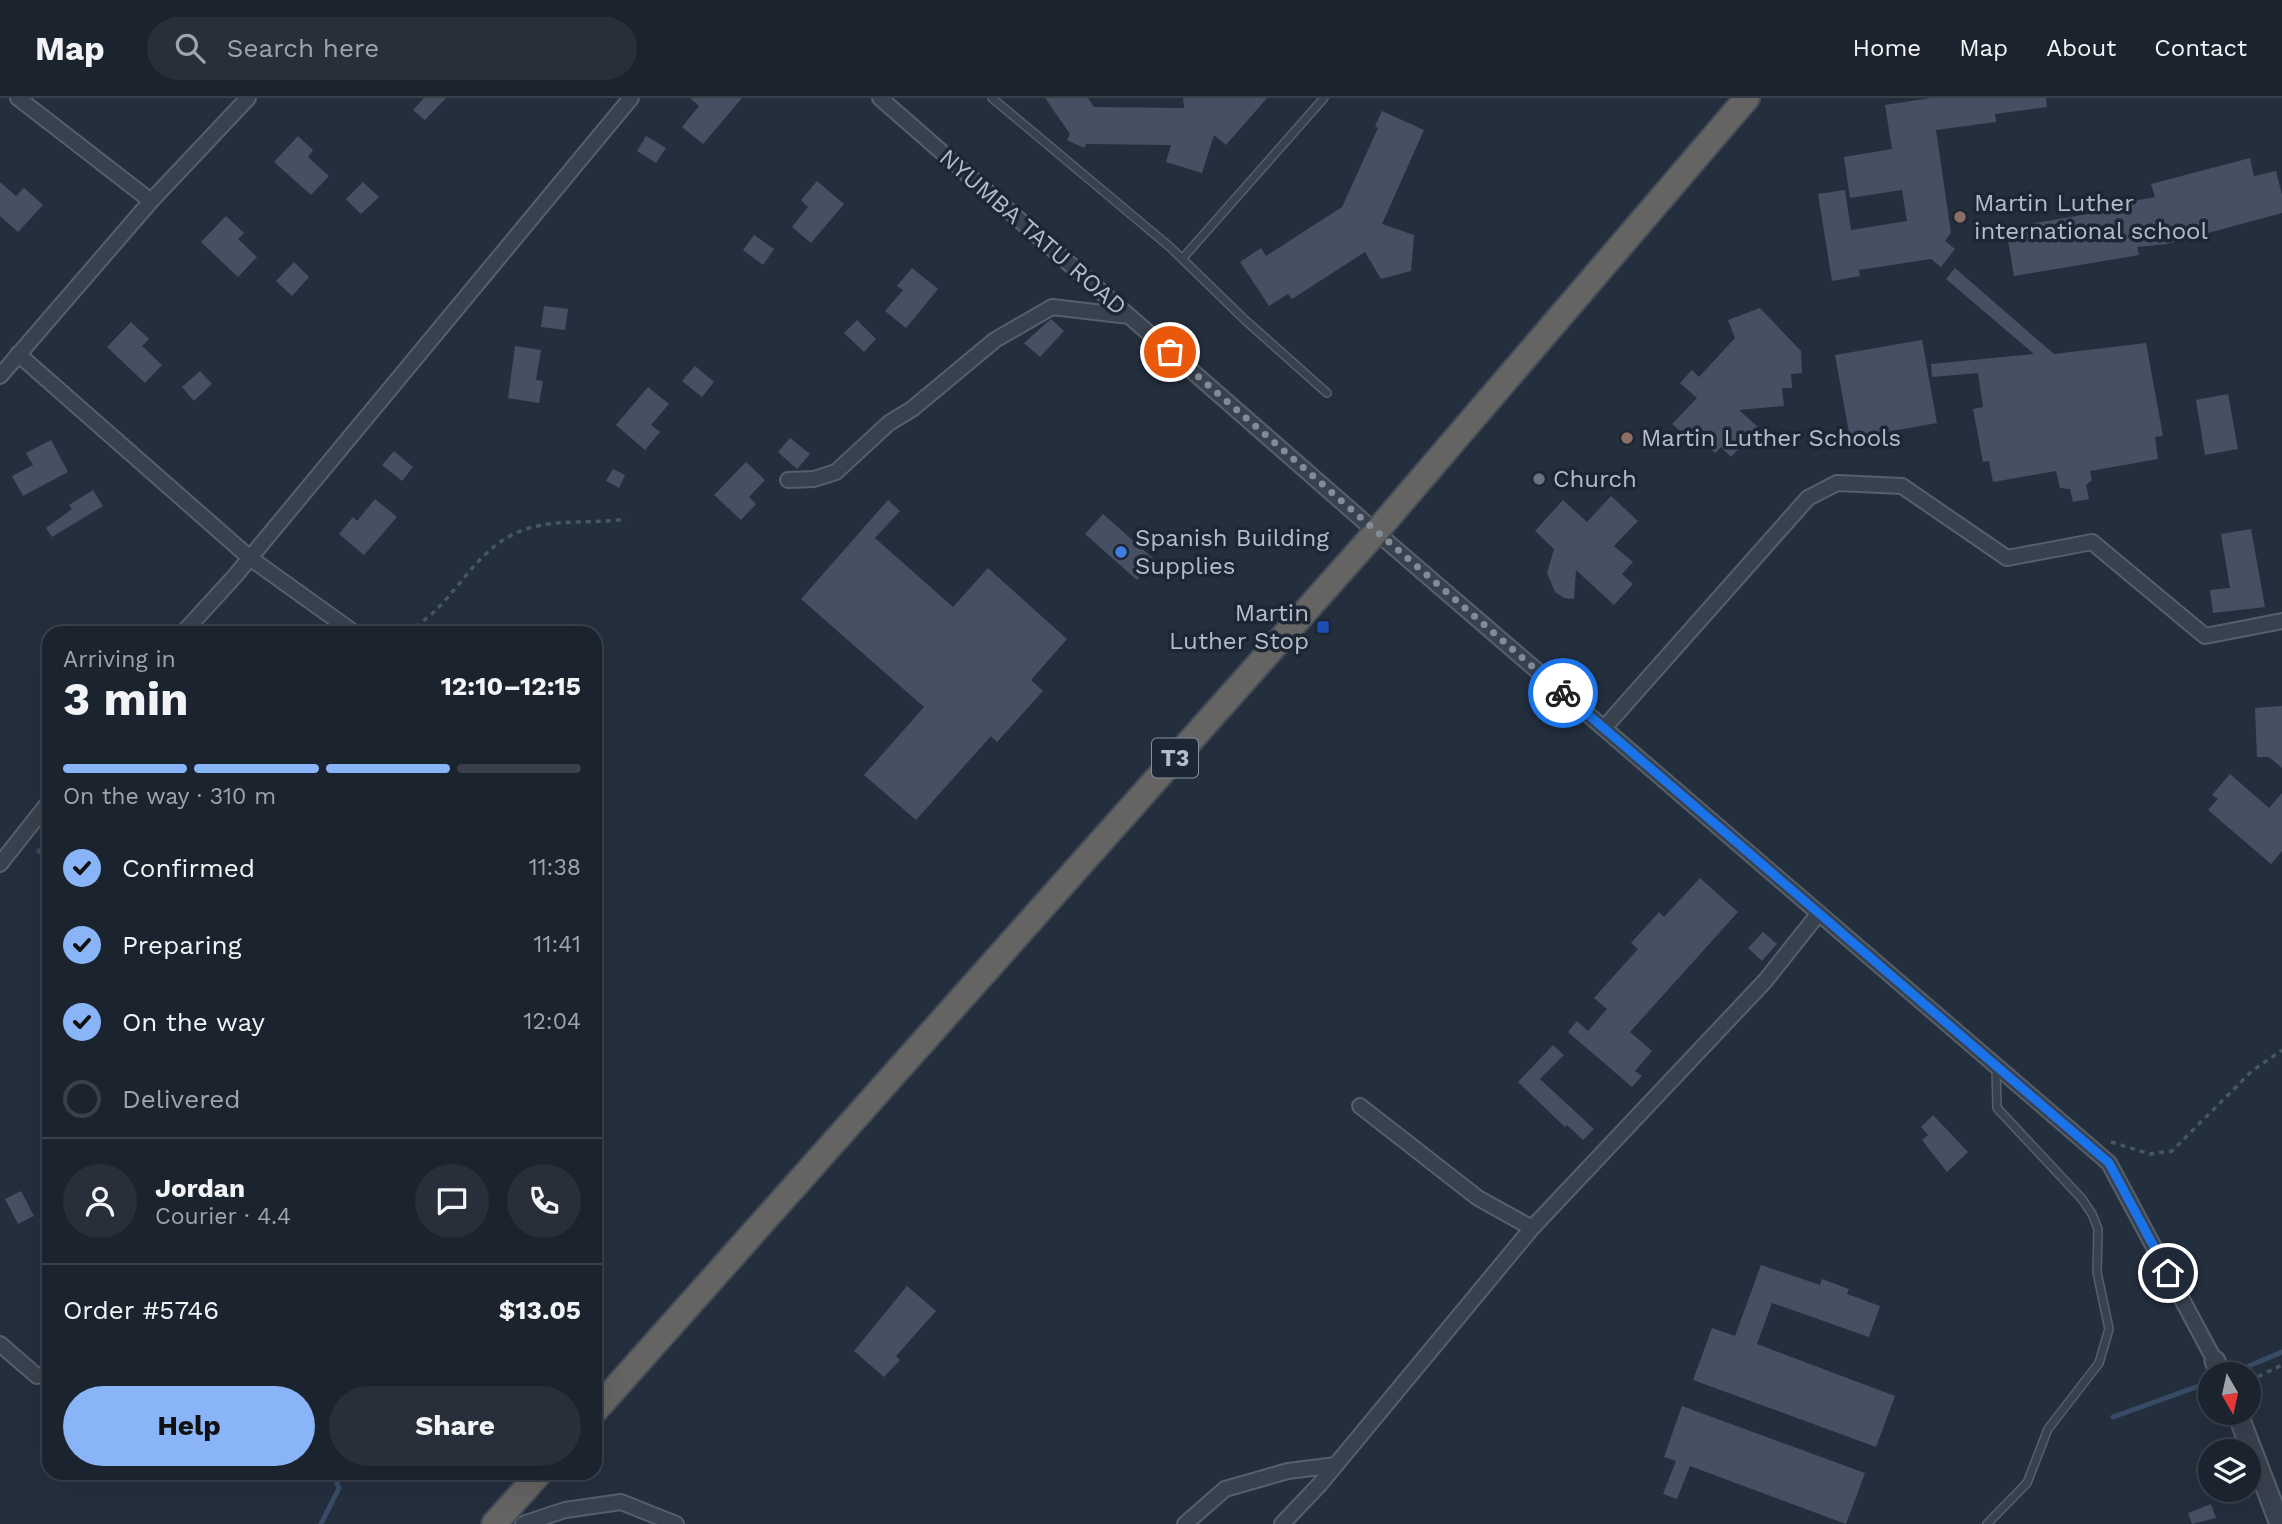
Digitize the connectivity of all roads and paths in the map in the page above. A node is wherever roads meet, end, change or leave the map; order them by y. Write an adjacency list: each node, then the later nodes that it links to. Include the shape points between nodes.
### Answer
1 (18, 98): 8 (street)
2 (248, 98): 8 (street)
3 (631, 98): 17 (street)
4 (880, 98): 10 (street, NYUMBA TATU ROAD)
5 (992, 98): 9 (lane)
6 (1324, 98): 9 (lane)
7 (1748, 98): 16 (highway, T3)
8 (151, 201): 11 (street)
9 (1182, 259): 13 (lane)
10 (1129, 316): 14 (street, via 1052,307 995,340 889,423 836,472); 16 (street, NYUMBA TATU ROAD)
11 (18, 354): 12 (street); 17 (street)
12 (0, 376)
13 (1326, 393)
14 (788, 480)
15 (626, 519): 21 (path, via 568,521 529,528 506,538 478,558)
16 (1376, 532): 22 (street, NYUMBA TATU ROAD); 36 (highway, T3)
17 (250, 558): 19 (street); 20 (street)
18 (2282, 621): 22 (street, via 2205,636 2092,542 2007,558 1902,486 1837,483 1808,498)
19 (189, 626)
20 (345, 626)
21 (417, 626)
22 (1604, 728): 25 (street, NYUMBA TATU ROAD)
23 (42, 811): 24 (street)
24 (0, 864)
25 (1819, 913): 27 (street, NYUMBA TATU ROAD); 30 (street, via 1765,981)
26 (2282, 1050): 29 (path, via 2252,1071 2172,1151 2150,1154)
27 (1996, 1066): 32 (street, NYUMBA TATU ROAD, via 2109,1163); 45 (lane, via 1997,1108 2082,1199 2098,1229 2098,1272 2109,1329 2099,1363 2048,1429 2027,1483)
28 (1360, 1106): 30 (street, via 1478,1198)
29 (2099, 1138)
30 (1532, 1228): 38 (street)
31 (0, 1344): 35 (street)
32 (2215, 1362)
33 (2282, 1364): 34 (path)
34 (2261, 1375)
35 (37, 1376)
36 (602, 1403)
37 (2242, 1425): 46 (street)
38 (1336, 1465): 43 (street, via 1288,1471 1225,1489); 44 (street)
39 (534, 1480): 40 (highway)
40 (494, 1524)
41 (523, 1524): 42 (street, via 565,1510 621,1502)
42 (676, 1524)
43 (1185, 1524)
44 (1282, 1524)
45 (1987, 1524)
46 (2280, 1524)

